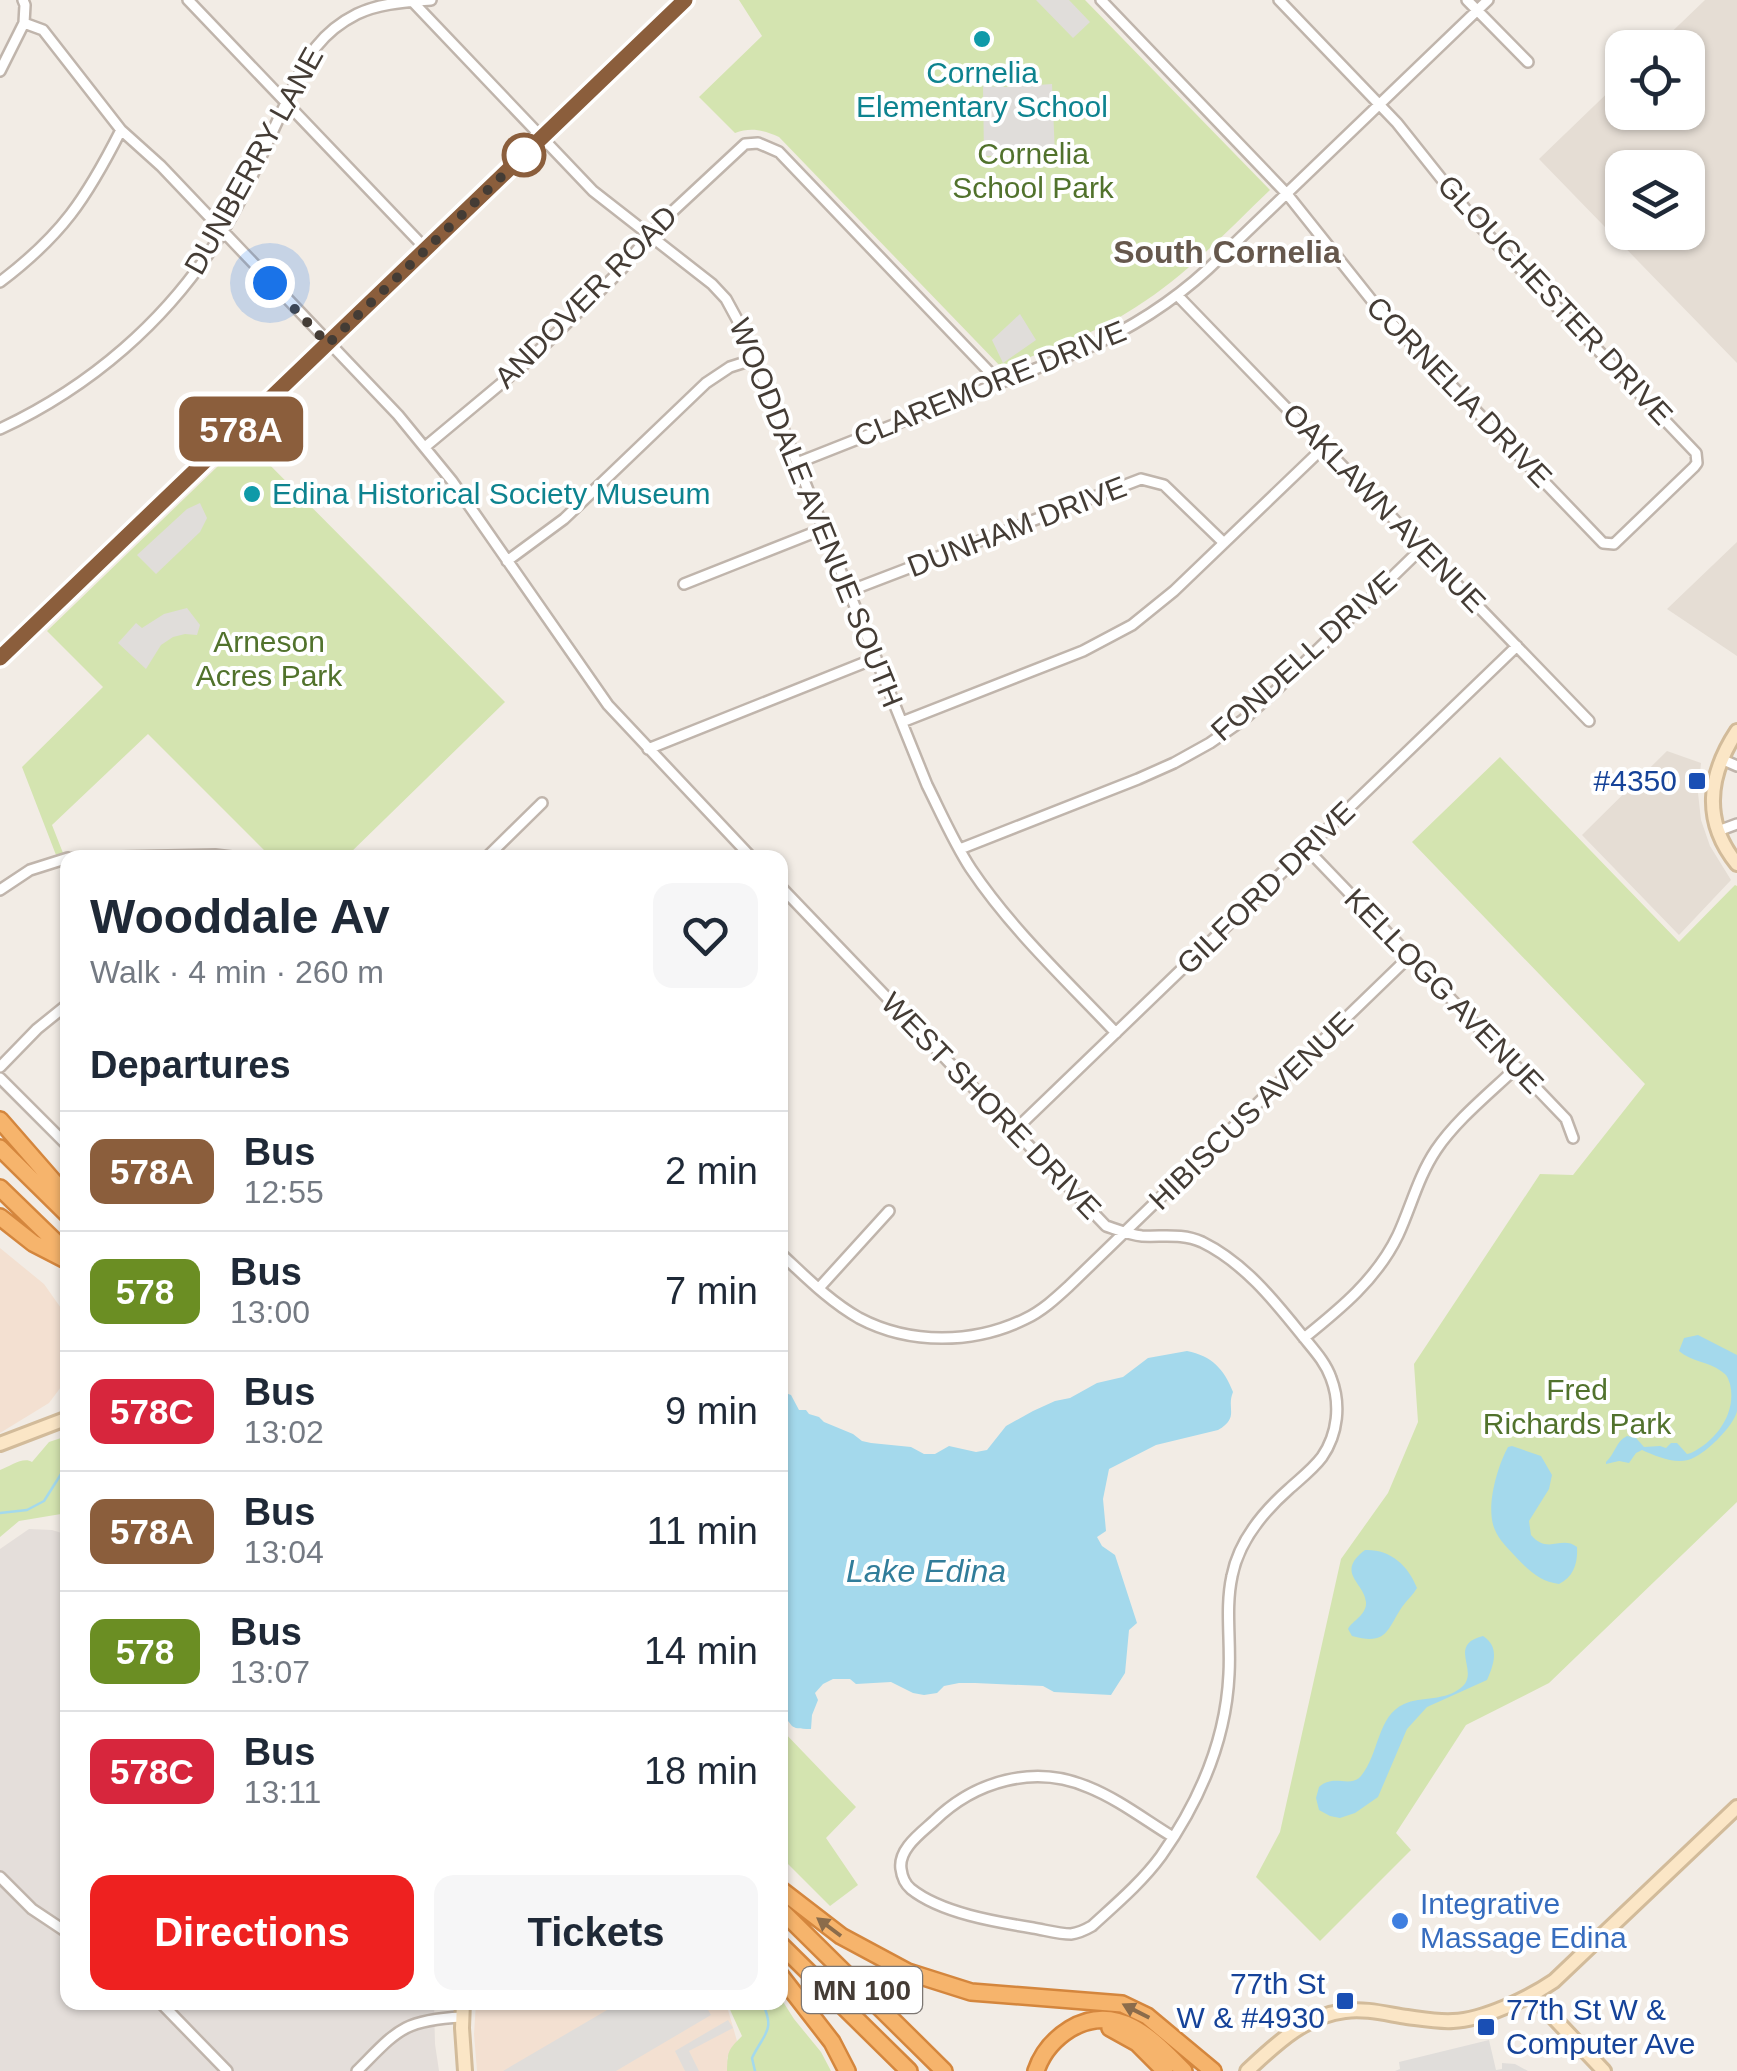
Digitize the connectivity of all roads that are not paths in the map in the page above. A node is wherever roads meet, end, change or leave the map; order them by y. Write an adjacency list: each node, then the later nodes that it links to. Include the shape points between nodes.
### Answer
1 (23, 0): 11 (street)
2 (188, 0): 14 (street)
3 (431, 0): 9 (street, DUNBERRY LANE)
4 (685, 0): 17 (street)
5 (1100, 0): 18 (street, CORNELIA DRIVE)
6 (1279, 0): 15 (street, GLOUCHESTER DRIVE)
7 (1467, 0): 10 (street)
8 (1488, 0): 10 (street, CLAREMORE DRIVE)
9 (412, 1): 14 (street, DUNBERRY LANE, via 374,7 341,23 314,48); 17 (street, WOODDALE AVENUE SOUTH)
10 (1477, 10): 12 (street); 15 (street, CLAREMORE DRIVE)
11 (24, 23): 13 (street); 16 (street, via 43,30)
12 (1528, 62)
13 (0, 71)
14 (286, 102): 19 (street, DUNBERRY LANE); 21 (street)
15 (1380, 104): 18 (street, CLAREMORE DRIVE); 30 (street, GLOUCHESTER DRIVE, via 1454,198)
16 (121, 130): 19 (street); 22 (street, via 71,216)
17 (542, 138): 20 (street, WOODDALE AVENUE SOUTH, via 593,191); 21 (street)
18 (1287, 194): 23 (street, CLAREMORE DRIVE); 30 (street, CORNELIA DRIVE, via 1381,312 1603,543 1614,544 1694,467)
19 (222, 232): 24 (street); 27 (street, DUNBERRY LANE, via 133,341 62,396)
20 (649, 235): 25 (street, WOODDALE AVENUE SOUTH, via 726,299); 26 (street, ANDOVER ROAD, via 745,144 758,143 779,152); 29 (street, ANDOVER ROAD, via 528,361)
21 (426, 248): 24 (street)
22 (0, 282)
23 (1178, 296): 26 (street, CLAREMORE DRIVE, via 1117,335); 28 (street, OAKLAWN AVENUE)
24 (328, 344): 29 (street); 39 (street)
25 (755, 359): 31 (street, WOODDALE AVENUE SOUTH); 35 (street, via 717,374 564,519)
26 (1000, 383): 31 (street, CLAREMORE DRIVE)
27 (0, 429)
28 (1324, 446): 33 (street); 34 (street, OAKLAWN AVENUE)
29 (425, 447): 35 (street)
30 (1693, 449)
31 (797, 463): 32 (street, WOODDALE AVENUE SOUTH)
32 (824, 529): 36 (street); 37 (street, WOODDALE AVENUE SOUTH)
33 (1224, 543): 37 (street, DUNHAM DRIVE, via 1164,485 1141,480); 42 (street, via 1154,609 1108,640)
34 (1422, 548): 38 (street, OAKLAWN AVENUE); 50 (street, FONDELL DRIVE, via 1273,693 1210,743 1138,779)
35 (507, 561): 44 (street, via 598,692)
36 (684, 584)
37 (849, 591): 40 (street, WOODDALE AVENUE SOUTH)
38 (1517, 646): 41 (street, OAKLAWN AVENUE); 51 (street, GILFORD DRIVE)
39 (0, 658)
40 (876, 658): 42 (street, WOODDALE AVENUE SOUTH); 44 (street)
41 (1589, 721)
42 (902, 722): 50 (street, WOODDALE AVENUE SOUTH)
43 (1737, 730): 45 (street)
44 (648, 749): 53 (street)
45 (1721, 759): 46 (street); 49 (street, via 1712,799)
46 (1737, 766)
47 (542, 803): 52 (street)
48 (1737, 824): 49 (street)
49 (1718, 831): 55 (street)
50 (960, 849): 60 (street, WOODDALE AVENUE SOUTH, via 1027,940)
51 (1307, 849): 58 (street, KELLOGG AVENUE); 60 (street, GILFORD DRIVE)
52 (494, 850)
53 (744, 850)
54 (60, 861): 56 (street)
55 (1737, 864)
56 (0, 890)
57 (788, 894): 65 (street, WEST SHORE DRIVE)
58 (1410, 956): 62 (street, KELLOGG AVENUE); 74 (street, HIBISCUS AVENUE)
59 (60, 1010): 61 (street)
60 (1116, 1033): 65 (street, GILFORD DRIVE)
61 (0, 1067)
62 (1518, 1067): 67 (street, KELLOGG AVENUE, via 1566,1119); 79 (street, via 1438,1146 1396,1239 1361,1288)
63 (0, 1078): 66 (street)
64 (0, 1120): 70 (highway)
65 (1015, 1130): 74 (street, WEST SHORE DRIVE, via 1106,1226)
66 (60, 1138)
67 (1573, 1138)
68 (0, 1148): 71 (highway)
69 (0, 1188): 75 (highway)
70 (60, 1189)
71 (60, 1208)
72 (889, 1210): 78 (street)
73 (0, 1218): 76 (highway)
74 (1126, 1233): 78 (street, HIBISCUS AVENUE, via 1050,1304 981,1334 930,1338 883,1328); 79 (street, WEST SHORE DRIVE, via 1200,1242 1252,1278)
75 (60, 1250)
76 (60, 1255)
77 (788, 1260): 78 (street, HIBISCUS AVENUE)
78 (819, 1288)
79 (1304, 1338): 83 (street, WEST SHORE DRIVE, via 1330,1374 1336,1425 1322,1457 1263,1514 1240,1552 1229,1595 1229,1675 1218,1743)
80 (60, 1421): 81 (street)
81 (0, 1444)
82 (1737, 1806): 90 (street)
83 (1173, 1837): 83 (street, WEST SHORE DRIVE, via 1089,1787 1044,1776 998,1782 956,1802 909,1846 901,1872 918,1893 974,1917 1082,1932 1145,1875)
84 (0, 1877): 87 (street)
85 (788, 1894): 103 (highway, one-way to 85, via 1147,2016 1122,2004 971,1992 908,1972 841,1936)
86 (788, 1917): 99 (highway, MN 100)
87 (60, 1927)
88 (788, 1952): 98 (highway, MN 100)
89 (788, 1985): 97 (highway)
90 (1533, 1996): 104 (street, via 1449,2022 1345,2010 1283,2038); 105 (street)
91 (168, 2010): 94 (street)
92 (462, 2010): 95 (street, via 400,2030); 96 (street)
93 (1099, 2019): 100 (highway, via 1056,2039); 101 (highway); 102 (highway, via 1135,2028)
94 (227, 2071)
95 (357, 2071)
96 (465, 2071)
97 (847, 2071)
98 (909, 2071)
99 (944, 2071)
100 (1036, 2071)
101 (1166, 2071)
102 (1184, 2071)
103 (1213, 2071)
104 (1247, 2071)
105 (1604, 2071)

